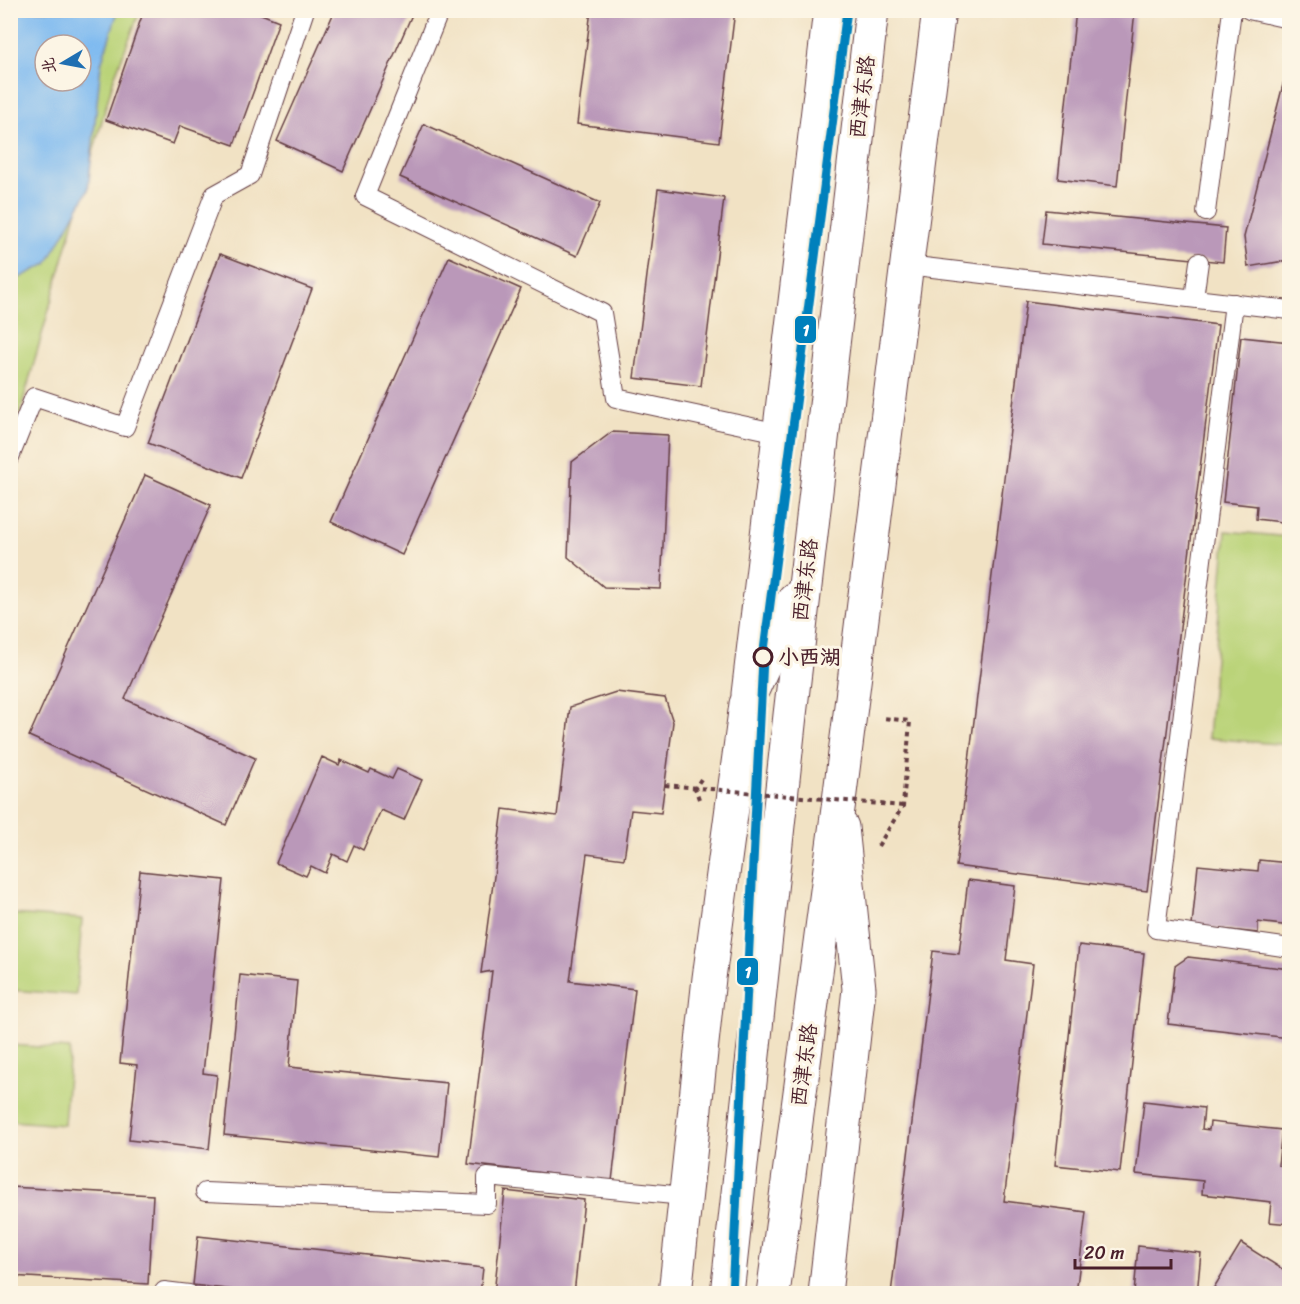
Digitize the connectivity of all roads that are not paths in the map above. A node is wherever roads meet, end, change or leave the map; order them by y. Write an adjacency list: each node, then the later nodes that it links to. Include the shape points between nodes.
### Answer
1 (305, 10): 16 (lane, via 250,175 214,195 125,427 34,398)
2 (440, 10): 15 (lane, via 365,196 602,313 616,398)
3 (830, 10): 15 (main road, 西津东路)
4 (872, 10): 17 (main road, 西津东路)
5 (939, 10): 11 (main road, 西津东路)
6 (1233, 10): 9 (lane)
7 (1249, 10): 8 (lane)
8 (1284, 18)
9 (1206, 212)
10 (1199, 262): 12 (lane)
11 (907, 265): 12 (lane); 19 (main road, 西津东路)
12 (1194, 298): 13 (lane)
13 (1234, 303): 14 (lane); 20 (lane, via 1156,929)
14 (1290, 310)
15 (779, 433): 18 (main road, 西津东路)
16 (10, 457)
17 (807, 570): 18 (main road); 29 (main road, 西津东路)
18 (746, 704): 23 (main road, 西津东路)
19 (839, 801): 21 (main road, 西津东路); 32 (main road, 西津东路, via 859,989)
20 (1290, 948)
21 (796, 1122): 30 (main road, 西津东路); 31 (main road)
22 (205, 1192): 23 (lane, via 487,1204 487,1177)
23 (684, 1196): 24 (main road, 西津东路)
24 (678, 1256): 27 (main road); 28 (main road)
25 (164, 1291): 26 (lane)
26 (189, 1293)
27 (664, 1293)
28 (675, 1293)
29 (727, 1293)
30 (773, 1293)
31 (782, 1293)
32 (825, 1293)

